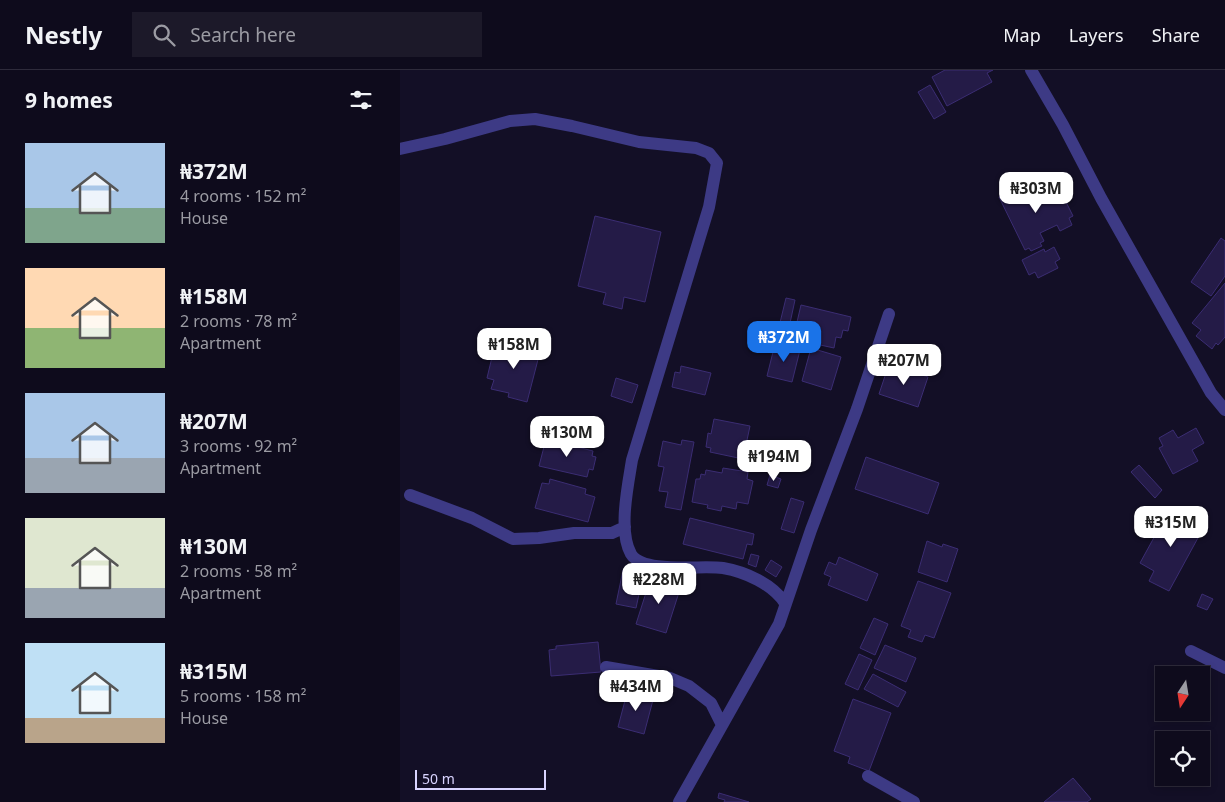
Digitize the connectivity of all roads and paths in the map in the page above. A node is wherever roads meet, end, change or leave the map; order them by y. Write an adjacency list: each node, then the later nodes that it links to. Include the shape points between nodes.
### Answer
1 (1031, 70): 4 (street, via 1211,393)
2 (400, 150): 6 (street, via 510,121 535,119 639,142 696,148 715,158 717,163 709,207 632,460)
3 (888, 314): 7 (street, via 857,409)
4 (1225, 410)
5 (410, 495): 6 (street, via 472,518 512,539 612,532)
6 (625, 527): 7 (street, via 627,546 637,560 669,567 723,568 768,586)
7 (785, 603): 11 (street, via 779,624)
8 (1191, 651): 10 (street)
9 (606, 667): 11 (street, via 670,678 690,686 711,703)
10 (1225, 668)
11 (722, 725): 13 (street)
12 (868, 776): 14 (street)
13 (679, 802)
14 (914, 802)

